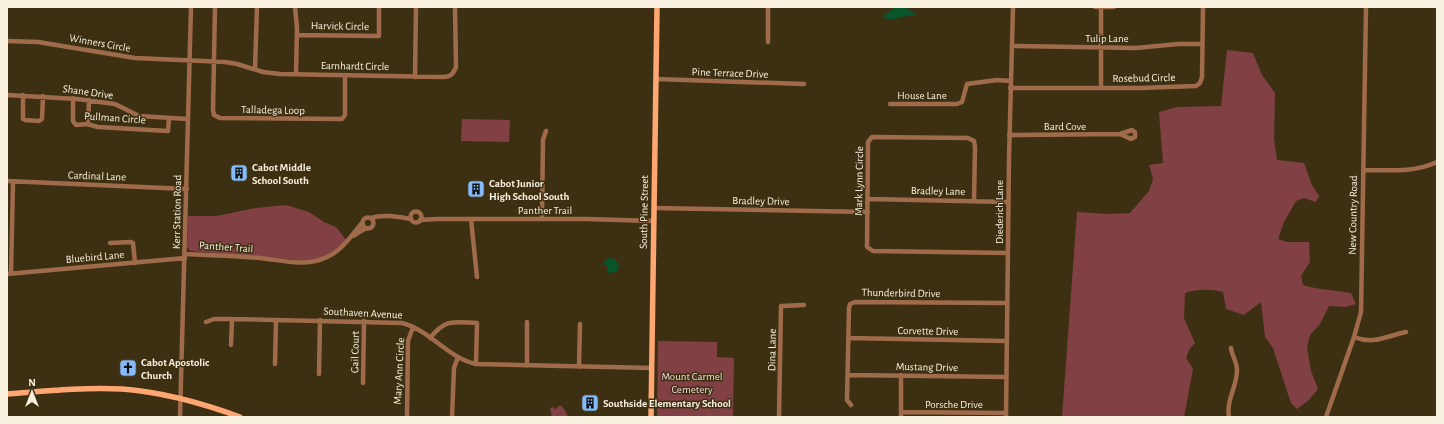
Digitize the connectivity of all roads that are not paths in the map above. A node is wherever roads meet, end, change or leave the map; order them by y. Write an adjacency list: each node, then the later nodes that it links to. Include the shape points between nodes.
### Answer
1 (191, 7): 22 (street, Kerr Station Road)
2 (215, 7): 23 (street)
3 (257, 7): 24 (street)
4 (295, 7): 16 (street)
5 (379, 7): 16 (street, Harvick Circle, via 379,36)
6 (416, 7): 27 (street)
7 (455, 7): 27 (street, Earnhardt Circle, via 456,67 453,74 448,77)
8 (657, 7): 28 (main road, South Pine Street)
9 (768, 7): 18 (street)
10 (1013, 7): 20 (street, Diederich Lane)
11 (1095, 7): 12 (street)
12 (1101, 7): 13 (street); 21 (street)
13 (1114, 7)
14 (1202, 7): 19 (street, Rosebud Circle)
15 (1366, 7): 46 (street, New Country Road)
16 (297, 34): 25 (street)
17 (7, 41): 22 (street, Winners Circle, via 38,42 135,58)
18 (768, 42)
19 (1202, 44): 21 (street, Tulip Lane, via 1136,48); 32 (street, Rosebud Circle, via 1202,77 1196,86)
20 (1012, 46): 21 (street, Tulip Lane); 29 (street, Diederich Lane)
21 (1101, 47): 32 (street)
22 (190, 60): 23 (street, Earnhardt Circle); 40 (street, Kerr Station Road)
23 (214, 62): 24 (street, Earnhardt Circle); 26 (street, Talladega Loop, via 213,110 214,115 220,118 342,119)
24 (255, 69): 25 (street, Earnhardt Circle, via 263,72)
25 (296, 74): 26 (street, Earnhardt Circle)
26 (344, 75): 27 (street, Earnhardt Circle)
27 (415, 77)
28 (656, 79): 30 (street, Pine Terrace Drive); 53 (main road, South Pine Street)
29 (1011, 81): 31 (street, Diederich Lane); 38 (street, House Lane, via 967,84 962,102 956,104)
30 (804, 84)
31 (1010, 88): 32 (street, Rosebud Circle); 44 (street, Diederich Lane)
32 (1101, 88)
33 (7, 94): 34 (street, Shane Drive)
34 (23, 95): 35 (street, Shane Drive); 35 (street, via 23,119 39,121 42,119)
35 (43, 96): 36 (street, Shane Drive)
36 (73, 98): 37 (street, Shane Drive); 41 (street, Pullman Circle, via 73,121 76,125)
37 (89, 100): 39 (street, Shane Drive, via 115,104 139,116); 41 (street)
38 (890, 104)
39 (169, 118): 40 (street, Shane Drive); 41 (street, Pullman Circle, via 168,131 98,127)
40 (188, 119): 49 (street, Kerr Station Road)
41 (88, 124)
42 (546, 130): 58 (street, via 543,140)
43 (1120, 134): 44 (street, Bard Cove)
44 (1009, 135): 52 (street, Diederich Lane)
45 (1437, 162): 46 (street, via 1410,170)
46 (1363, 170): 81 (street, New Country Road, via 1361,312)
47 (7, 181): 48 (street, Cardinal Lane)
48 (13, 182): 49 (street, Cardinal Lane); 68 (street)
49 (187, 189): 66 (street, Kerr Station Road)
50 (868, 199): 51 (street, Bradley Lane); 51 (street, Mark Lynn Circle, via 868,142 872,137 968,138 974,141 975,147); 54 (street, Mark Lynn Circle)
51 (974, 201): 52 (street, Bradley Lane)
52 (1008, 202): 65 (street, Diederich Lane)
53 (654, 208): 54 (street, Bradley Drive); 60 (main road, South Pine Street)
54 (868, 212): 65 (street, Mark Lynn Circle, via 868,247 873,251)
55 (411, 217): 56 (street, via 414,222); 56 (street, via 414,211 417,211); 59 (street, via 383,216)
56 (421, 218): 57 (street, Panther Trail)
57 (472, 219): 58 (street, Panther Trail); 69 (street)
58 (542, 219): 60 (street, Panther Trail)
59 (373, 220): 61 (street, via 365,218); 62 (street, Panther Trail, via 370,228)
60 (654, 221): 92 (main road, South Pine Street)
61 (362, 223): 62 (street); 63 (street, Panther Trail)
62 (366, 228): 63 (street, Panther Trail)
63 (353, 236): 66 (street, Panther Trail, via 336,252 315,262)
64 (110, 243): 67 (street, via 133,243)
65 (1008, 253): 70 (street, Diederich Lane)
66 (185, 256): 67 (street, Bluebird Lane); 99 (street, Kerr Station Road)
67 (135, 263): 68 (street, Bluebird Lane)
68 (9, 274)
69 (477, 277)
70 (1007, 303): 83 (street, Thunderbird Drive, via 854,302 848,308); 84 (street, Diederich Lane)
71 (804, 305): 108 (street, Dina Lane, via 781,306)
72 (232, 319): 73 (street, Southaven Avenue); 76 (street, Southaven Avenue, via 214,319); 85 (street)
73 (276, 320): 74 (street, Southaven Avenue); 88 (street)
74 (320, 320): 75 (street, Southaven Avenue); 93 (street)
75 (364, 321): 79 (street, Southaven Avenue, via 402,323); 97 (street, Gail Court)
76 (206, 322)
77 (527, 322): 90 (street)
78 (580, 324): 91 (street)
79 (413, 327): 82 (street, Southaven Avenue); 105 (street, Mary Ann Circle, via 408,341)
80 (1406, 332): 81 (street, via 1371,341)
81 (1354, 337): 110 (street, New Country Road)
82 (430, 338): 87 (street, Southaven Avenue); 89 (street, via 442,325 477,323)
83 (848, 338): 84 (street, Corvette Drive); 94 (street, Thunderbird Drive)
84 (1007, 340): 96 (street, Diederich Lane)
85 (231, 345)
86 (1231, 348): 109 (street, via 1237,369 1228,406)
87 (458, 357): 89 (street, Southaven Avenue); 106 (street, via 454,368)
88 (275, 364)
89 (476, 364): 90 (street, Southaven Avenue)
90 (527, 366): 91 (street, Southaven Avenue)
91 (579, 367): 92 (street, Southaven Avenue)
92 (652, 368): 107 (main road, South Pine Street)
93 (319, 374)
94 (848, 375): 95 (street, Mustang Drive); 100 (street, Thunderbird Drive, via 847,400)
95 (901, 375): 96 (street, Mustang Drive); 101 (street)
96 (1006, 377): 102 (street, Diederich Lane)
97 (363, 383)
98 (7, 394): 99 (main road, via 99,389 139,391)
99 (181, 398): 103 (street, Kerr Station Road); 104 (main road)
100 (851, 405)
101 (901, 415): 102 (street, Porsche Drive)
102 (1006, 415)
103 (180, 417)
104 (240, 417)
105 (407, 417)
106 (452, 417)
107 (651, 417)
108 (780, 417)
109 (1229, 417)
110 (1326, 417)

